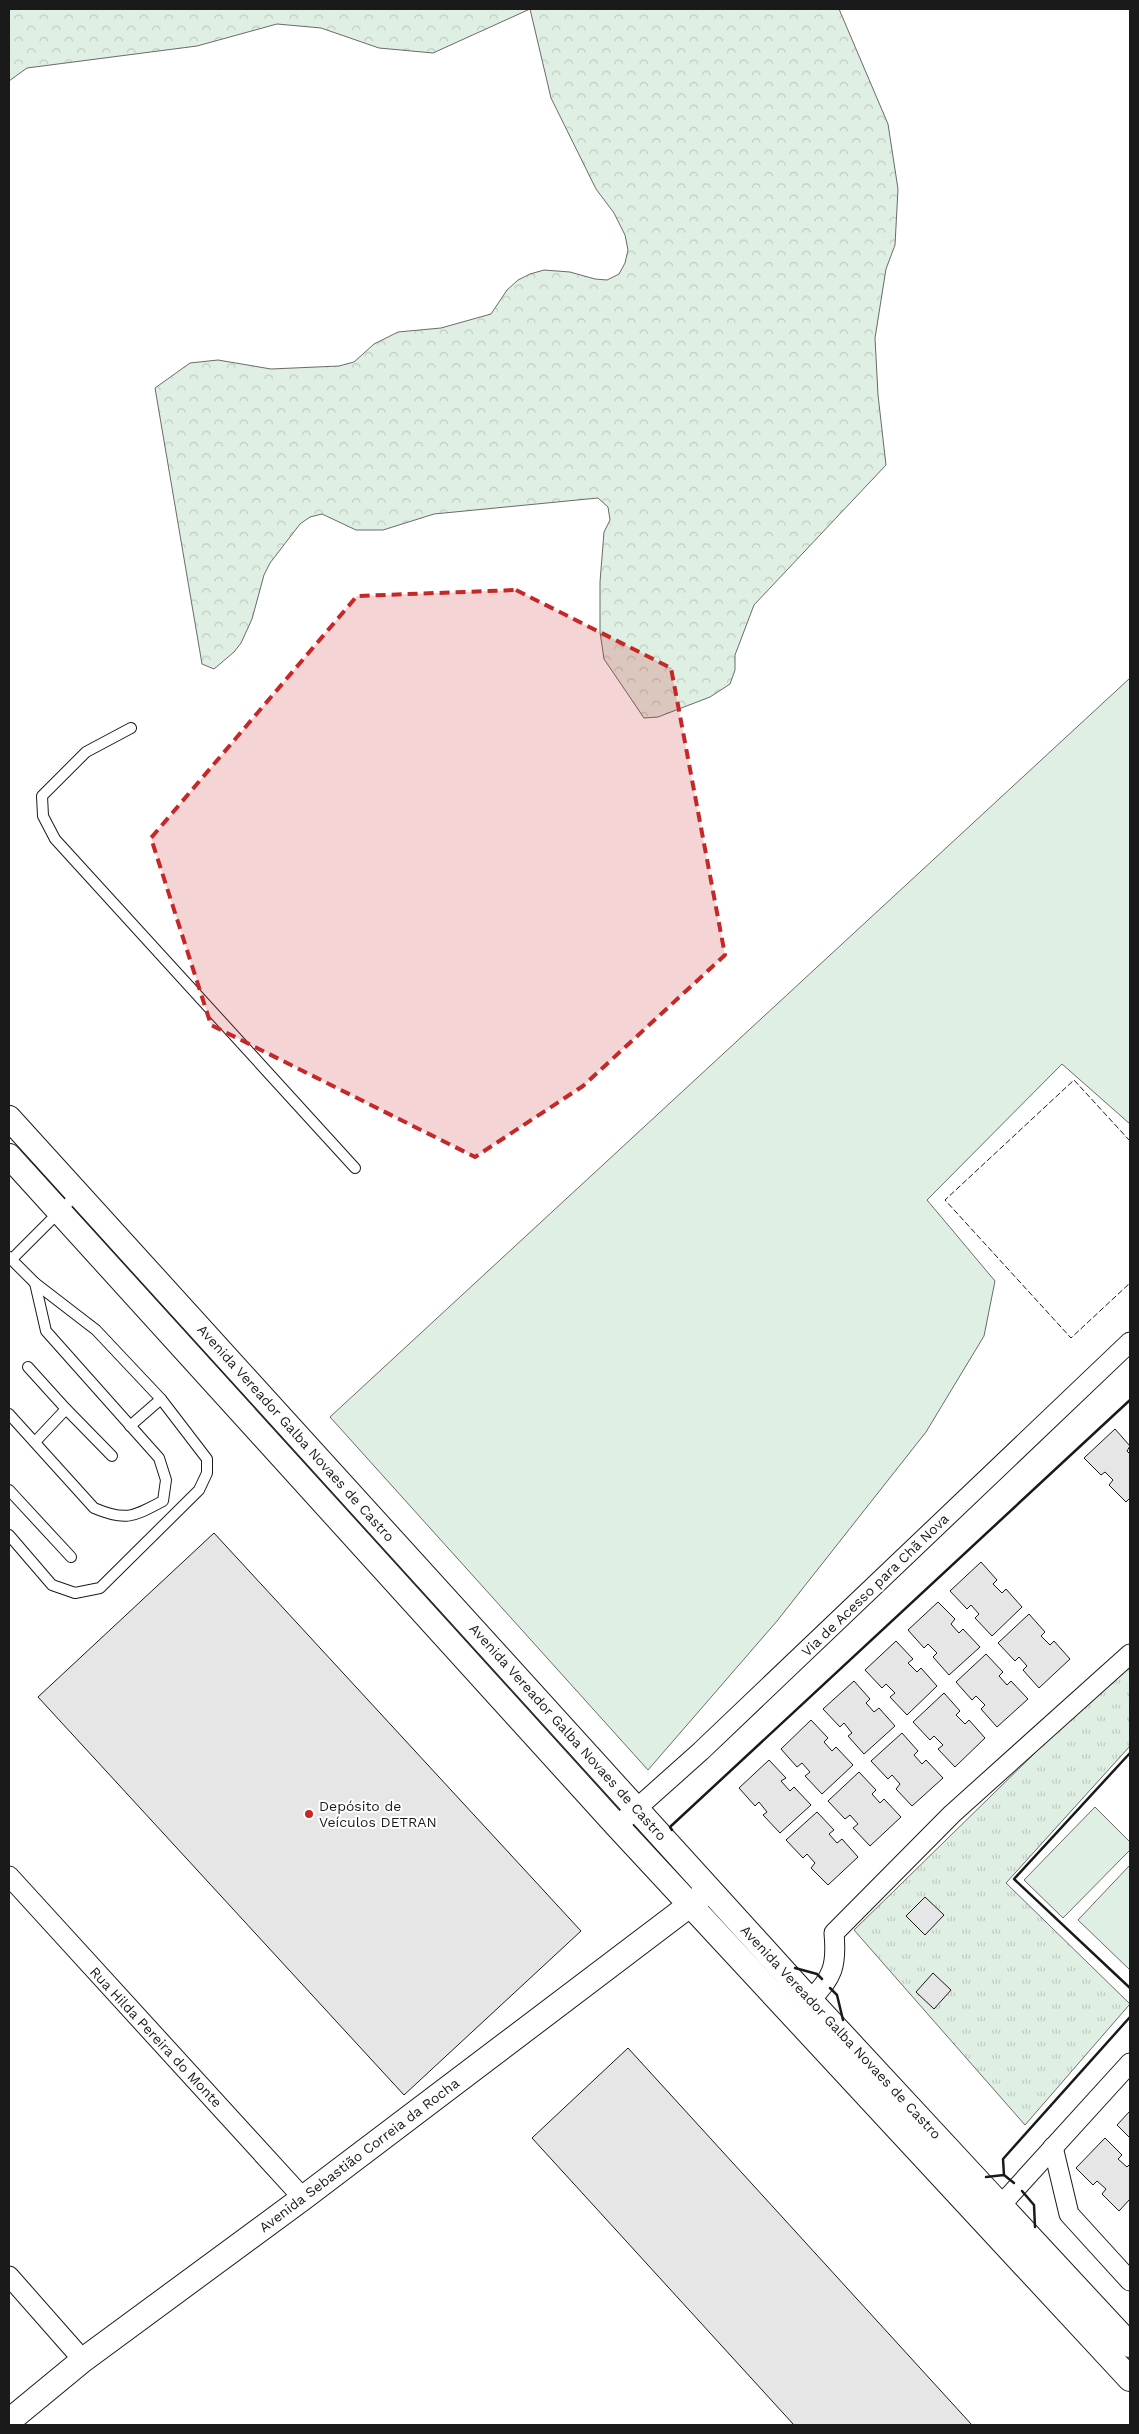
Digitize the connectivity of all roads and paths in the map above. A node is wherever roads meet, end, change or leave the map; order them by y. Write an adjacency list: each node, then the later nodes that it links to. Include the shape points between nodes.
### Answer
1 (131, 728): 4 (lane, via 86,752 42,796 43,816 55,839)
2 (9, 1118): 5 (street, Avenida Vereador Galba Novaes de Castro)
3 (9, 1156): 6 (street, Avenida Vereador Galba Novaes de Castro)
4 (355, 1168)
5 (78, 1194): 6 (lane); 21 (street, Avenida Vereador Galba Novaes de Castro)
6 (59, 1212): 7 (lane); 22 (street, Avenida Vereador Galba Novaes de Castro)
7 (10, 1258): 8 (lane)
8 (35, 1283): 11 (lane, via 96,1330); 14 (lane, via 46,1331)
9 (1130, 1342): 21 (street, Via de Acesso para Chã Nova)
10 (28, 1367): 12 (lane)
11 (162, 1399): 14 (lane); 18 (lane, via 207,1459 207,1473 199,1490 100,1588 75,1593 52,1585)
12 (66, 1409): 15 (lane); 16 (lane)
13 (11, 1421): 15 (lane)
14 (130, 1426): 15 (lane, via 159,1458 166,1480 163,1501 134,1516 111,1515 94,1508)
15 (35, 1442)
16 (112, 1456)
17 (9, 1490): 19 (lane)
18 (9, 1535)
19 (71, 1557)
20 (1130, 1654): 26 (street, via 952,1814 834,1933 836,1956 826,1984)
21 (638, 1808): 22 (street, Via de Acesso para Chã Nova); 24 (street, Avenida Vereador Galba Novaes de Castro)
22 (617, 1826): 25 (street, Avenida Vereador Galba Novaes de Castro)
23 (9, 1876): 29 (street, Rua Hilda Pereira do Monte)
24 (710, 1889): 25 (street, Avenida Sebastião Correia da Rocha); 26 (street, Avenida Vereador Galba Novaes de Castro)
25 (690, 1905): 29 (street, Avenida Sebastião Correia da Rocha); 35 (street, Avenida Vereador Galba Novaes de Castro)
26 (810, 2000): 30 (street, Avenida Vereador Galba Novaes de Castro)
27 (1130, 2063): 28 (street)
28 (1053, 2147): 30 (street); 32 (street, via 1069,2214)
29 (303, 2198): 34 (street, Avenida Sebastião Correia da Rocha)
30 (1001, 2205): 33 (street, Avenida Vereador Galba Novaes de Castro)
31 (9, 2276): 34 (street)
32 (1130, 2281)
33 (1130, 2345)
34 (83, 2360): 36 (street, Avenida Sebastião Correia da Rocha)
35 (1130, 2379)
36 (9, 2421)

